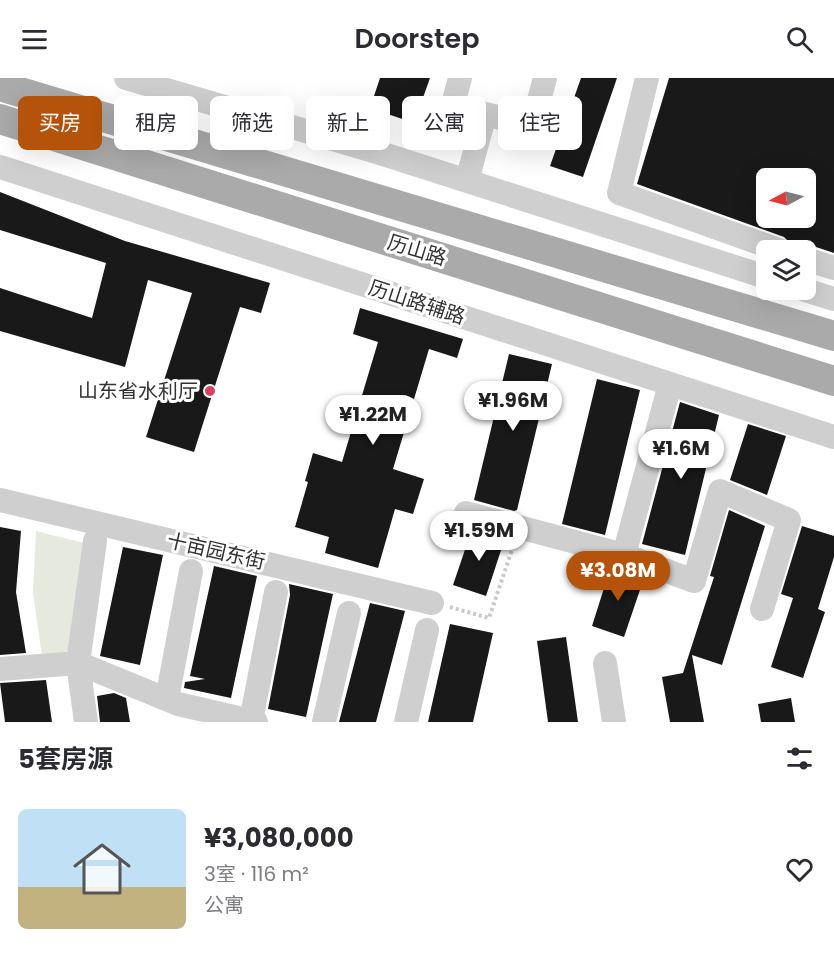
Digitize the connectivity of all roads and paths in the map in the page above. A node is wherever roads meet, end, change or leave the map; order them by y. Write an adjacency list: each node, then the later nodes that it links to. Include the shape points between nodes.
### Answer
1 (126, 78): 11 (street)
2 (460, 78): 6 (street)
3 (545, 78): 7 (street, via 532,126)
4 (647, 78): 12 (street, via 619,193)
5 (0, 86): 18 (main road, 历山路)
6 (455, 96)
7 (486, 114)
8 (0, 119): 19 (main road, 历山路)
9 (475, 150): 11 (street)
10 (0, 167): 20 (street, 历山路辅路)
11 (467, 181): 15 (street)
12 (756, 242)
13 (816, 262): 14 (street)
14 (834, 268)
15 (756, 274)
16 (816, 293): 17 (street)
17 (834, 299)
18 (834, 336)
19 (834, 381)
20 (670, 384): 21 (street, 历山路辅路); 26 (street)
21 (834, 437)
22 (0, 500): 29 (street, 十亩园东街)
23 (466, 513): 24 (street)
24 (520, 527): 26 (street); 29 (path, via 489,618)
25 (95, 541): 33 (street)
26 (624, 555): 30 (street, via 694,581 720,491 789,520)
27 (191, 571): 36 (street)
28 (276, 592): 37 (street)
29 (432, 603)
30 (762, 609)
31 (349, 613): 39 (street)
32 (426, 630): 40 (street)
33 (78, 663): 35 (street); 36 (street); 38 (street)
34 (605, 663): 41 (street)
35 (0, 669)
36 (167, 699): 37 (street)
37 (254, 721)
38 (86, 722)
39 (324, 722)
40 (406, 722)
41 (614, 722)

